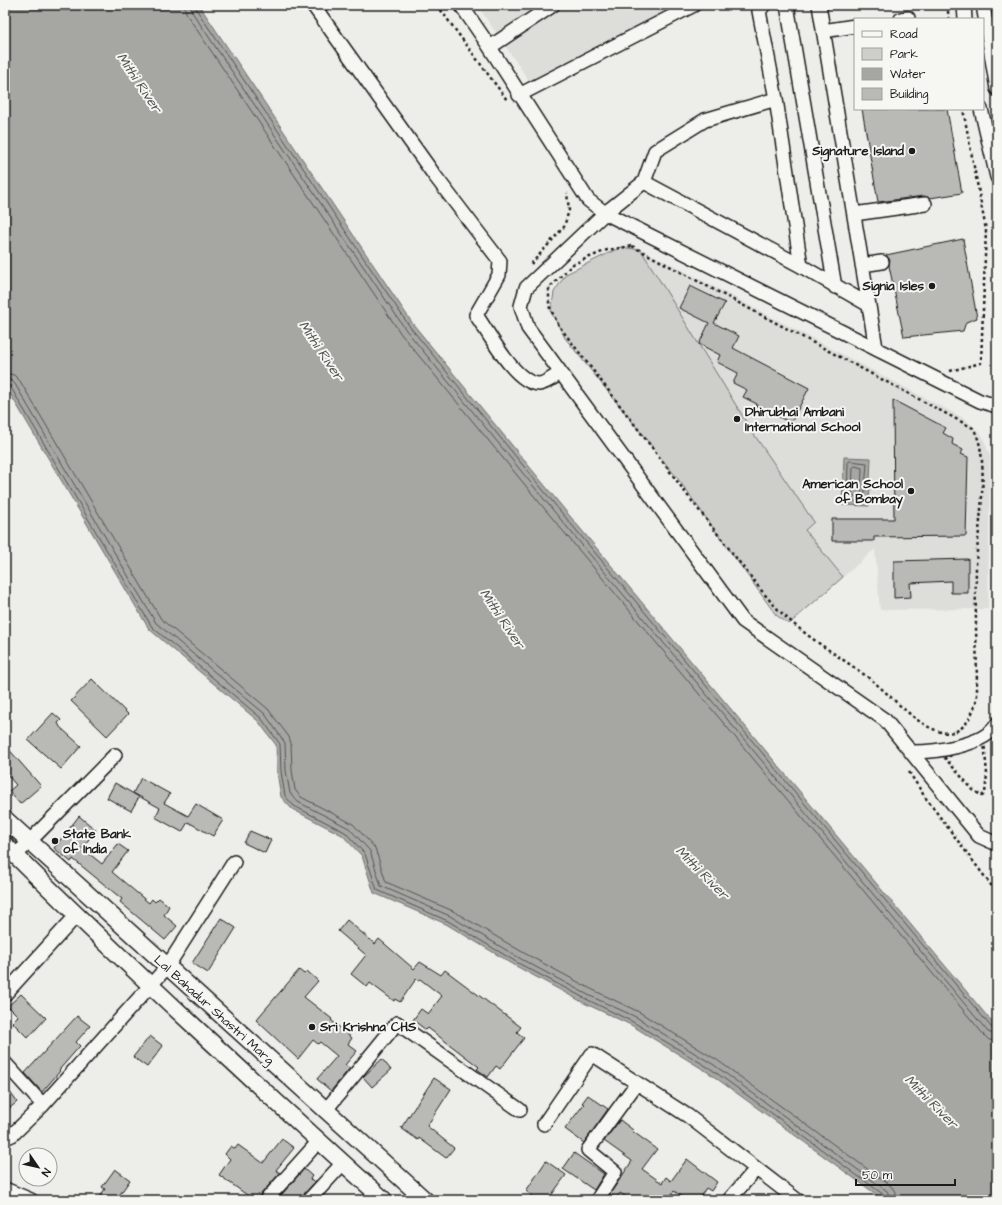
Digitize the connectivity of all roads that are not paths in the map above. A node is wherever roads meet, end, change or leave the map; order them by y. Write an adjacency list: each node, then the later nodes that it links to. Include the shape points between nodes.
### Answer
1 (313, 5): 30 (street, via 435,176 500,261 499,275 476,315 516,373 529,382 540,384)
2 (461, 5): 13 (street)
3 (553, 5): 13 (street)
4 (694, 5): 16 (street)
5 (764, 5): 17 (street, via 759,11)
6 (787, 5): 27 (street)
7 (819, 5): 12 (street)
8 (964, 5): 10 (street)
9 (983, 5): 14 (street)
10 (966, 18)
11 (854, 26): 12 (street)
12 (823, 31): 23 (street)
13 (490, 48): 16 (street)
14 (991, 69): 15 (street)
15 (997, 89)
16 (519, 95): 22 (street, via 588,200)
17 (776, 99): 20 (street, via 705,120 655,151); 26 (street)
18 (981, 110): 19 (street)
19 (997, 177)
20 (644, 182): 22 (street); 26 (street)
21 (925, 204): 23 (street)
22 (605, 213): 29 (street); 30 (street, via 526,288 521,306 528,328)
23 (854, 214): 25 (street)
24 (882, 262): 25 (street)
25 (862, 265): 28 (street)
26 (801, 266): 27 (street)
27 (835, 287): 28 (street)
28 (869, 306): 29 (street)
29 (876, 348): 31 (street, via 980,401)
30 (561, 373): 33 (street, via 743,621 885,720)
31 (997, 406)
32 (997, 724): 33 (street, via 977,739 954,748 935,752)
33 (912, 752): 37 (street, via 979,836)
34 (115, 755): 36 (street)
35 (5, 819): 36 (main road, Lal Bahadur Shastri Marg)
36 (28, 842): 38 (street); 41 (main road, Lal Bahadur Shastri Marg)
37 (997, 844)
38 (10, 850): 40 (main road, Lal Bahadur Shastri Marg)
39 (234, 862): 41 (street)
40 (76, 916): 42 (main road, Lal Bahadur Shastri Marg); 43 (street)
41 (167, 967): 42 (street); 48 (main road, Lal Bahadur Shastri Marg)
42 (150, 985): 46 (street); 51 (main road, Lal Bahadur Shastri Marg)
43 (5, 994)
44 (5, 1063): 46 (street)
45 (637, 1083): 49 (street, via 592,1054); 53 (street, via 688,1116); 61 (street, via 588,1150 615,1172)
46 (43, 1105): 50 (street, via 12,1135)
47 (520, 1110): 48 (street, via 397,1024)
48 (325, 1111): 60 (main road, Lal Bahadur Shastri Marg)
49 (544, 1124)
50 (5, 1138)
51 (319, 1141): 52 (main road, Lal Bahadur Shastri Marg); 57 (street)
52 (343, 1163): 58 (street); 59 (main road, Lal Bahadur Shastri Marg)
53 (756, 1169): 55 (street); 62 (street)
54 (5, 1188): 56 (street)
55 (791, 1198)
56 (31, 1200)
57 (266, 1200)
58 (309, 1200)
59 (384, 1200)
60 (425, 1200)
61 (597, 1200)
62 (729, 1200)

